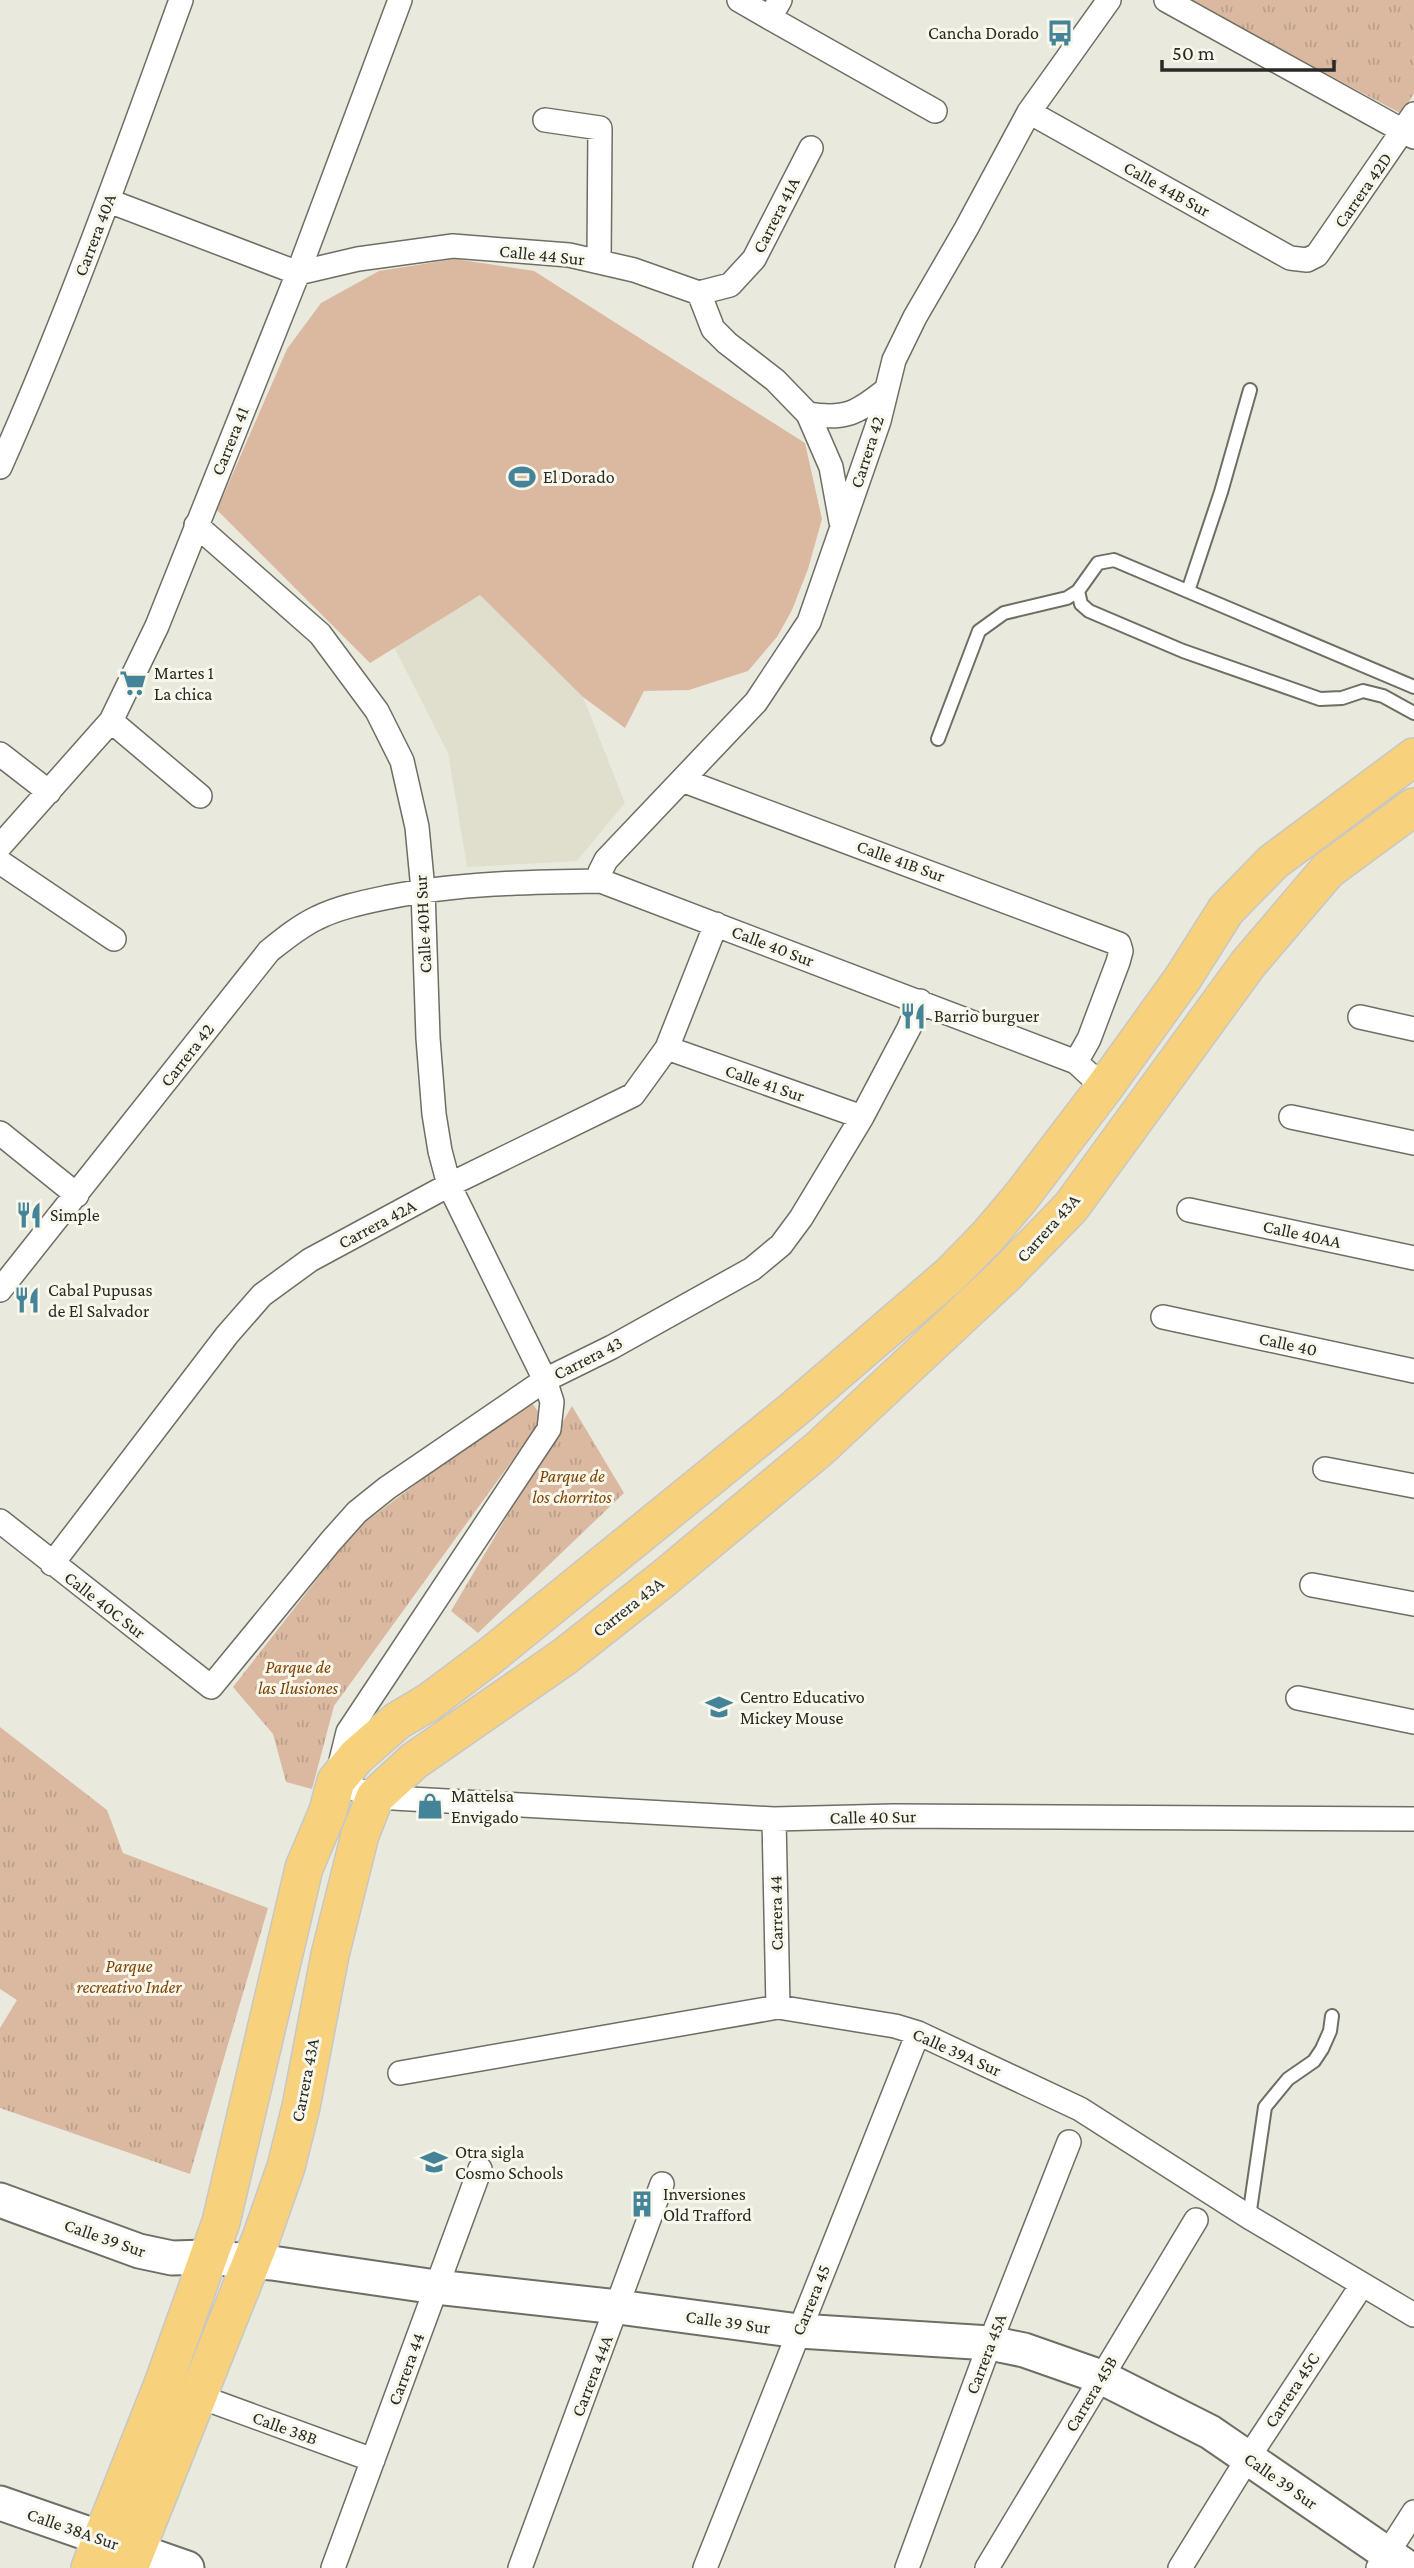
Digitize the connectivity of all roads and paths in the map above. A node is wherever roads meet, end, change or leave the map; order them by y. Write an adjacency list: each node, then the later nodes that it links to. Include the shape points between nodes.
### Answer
1 (181, 0): 12 (street, Carrera 40A)
2 (400, 0): 15 (street, Carrera 41)
3 (738, 0): 6 (street)
4 (1109, 0): 8 (street, Carrera 42)
5 (1166, 0): 10 (street)
6 (775, 9): 7 (street)
7 (935, 111)
8 (1029, 111): 13 (street, Calle 44B Sur, via 1290,258); 17 (street, Carrera 42, via 915,317 894,360)
9 (545, 120): 14 (street, via 600,128)
10 (1411, 127): 13 (street, Carrera 42D, via 1317,255)
11 (811, 148): 16 (street, Carrera 41A, via 754,259 730,285)
12 (108, 201): 15 (street); 20 (street, Carrera 40A)
13 (1307, 260)
14 (599, 262): 15 (street, Calle 44 Sur, via 569,255 453,246); 16 (street, Calle 44 Sur)
15 (298, 273): 21 (street, Carrera 41)
16 (698, 293): 19 (street, via 713,329)
17 (886, 390): 19 (street, via 861,411 841,417); 22 (street, Carrera 42)
18 (1250, 390): 24 (lane)
19 (808, 414): 22 (street, via 831,467)
20 (0, 467)
21 (196, 525): 27 (street, Carrera 41, via 157,626); 38 (street, Calle 40H Sur, via 320,634 377,711 402,761 417,827)
22 (842, 528): 31 (street, Carrera 42, via 809,622 756,702)
23 (1078, 591): 24 (lane, via 1098,563 1114,560); 26 (lane, via 1081,604 1089,611 1268,683 1320,699 1363,691); 28 (lane, via 1067,598 1004,613 978,631)
24 (1188, 591): 25 (lane)
25 (1414, 687)
26 (1414, 713)
27 (111, 721): 32 (street, Carrera 41); 33 (street)
28 (938, 739)
29 (0, 754): 32 (street)
30 (1414, 757): 46 (main road, via 1273,862 1226,911)
31 (682, 780): 37 (street, Carrera 42, via 606,860); 45 (street, Calle 41B Sur, via 1119,944 1121,951 1104,1000)
32 (49, 792): 35 (street, Carrera 41)
33 (200, 796)
34 (1414, 807): 69 (main road, Carrera 43A, via 1328,870 1248,964 1071,1207 1003,1277 819,1449 663,1579 564,1657 414,1761)
35 (0, 846)
36 (0, 862): 40 (street)
37 (601, 881): 38 (street, Calle 40 Sur); 39 (street, Calle 40 Sur)
38 (423, 890): 51 (street, Calle 40H Sur, via 434,1114); 52 (street, Carrera 42, via 344,907 317,918 269,951)
39 (716, 924): 41 (street, Calle 40 Sur); 44 (street, Carrera 42A)
40 (114, 939)
41 (920, 1001): 45 (street, Calle 40 Sur); 47 (street, Carrera 43)
42 (1360, 1017): 43 (street)
43 (1414, 1029)
44 (667, 1048): 47 (street, Calle 41 Sur); 51 (street, Carrera 42A, via 633,1095)
45 (1076, 1062): 46 (street, Calle 40 Sur)
46 (1104, 1088): 68 (main road, via 1021,1197 951,1274 793,1410 500,1649 397,1721 356,1757)
47 (862, 1117): 58 (street, Carrera 43, via 781,1245 752,1269)
48 (1291, 1117): 50 (street)
49 (0, 1133): 52 (street)
50 (1414, 1143)
51 (449, 1185): 58 (street, Calle 40H Sur); 62 (street, Carrera 42A, via 310,1260 262,1295 218,1345)
52 (77, 1195): 55 (street, Carrera 42)
53 (1189, 1210): 54 (street, Calle 40AA)
54 (1414, 1258)
55 (0, 1290)
56 (1163, 1317): 57 (street, Calle 40)
57 (1414, 1371)
58 (545, 1380): 65 (street, Carrera 43, via 357,1512); 68 (street, via 552,1402 548,1429 348,1732)
59 (1325, 1469): 60 (street)
60 (1414, 1486)
61 (0, 1521): 62 (street, Calle 40C Sur)
62 (52, 1564): 65 (street, Calle 40C Sur)
63 (1312, 1585): 64 (street)
64 (1414, 1604)
65 (211, 1687)
66 (1298, 1698): 67 (street)
67 (1414, 1722)
68 (337, 1781): 69 (street, Calle 40 Sur); 82 (main road, via 304,1868 221,2222)
69 (375, 1797): 70 (street, Calle 40 Sur); 83 (main road, Carrera 43A, via 360,1835 330,1955 286,2167)
70 (774, 1819): 71 (street, Calle 40 Sur); 72 (street, Carrera 44)
71 (1414, 1819)
72 (778, 2007): 74 (street, Calle 39A Sur); 75 (street, Calle 39A Sur)
73 (1332, 2016): 80 (lane, via 1330,2031 1314,2061 1288,2079 1265,2108)
74 (918, 2033): 80 (street, Calle 39A Sur, via 1080,2109); 88 (street, Carrera 45)
75 (400, 2073)
76 (1069, 2142): 89 (street, Carrera 45A)
77 (480, 2169): 85 (street, Carrera 44)
78 (662, 2184): 86 (street, Carrera 44A)
79 (0, 2200): 82 (street, Calle 39 Sur, via 139,2251 172,2258)
80 (1250, 2217): 84 (street, Calle 39A Sur)
81 (1196, 2220): 90 (street, Carrera 45B)
82 (207, 2257): 83 (street, Calle 39 Sur); 96 (main road, via 163,2384)
83 (251, 2261): 85 (street, Calle 39 Sur); 91 (main road, Carrera 43A)
84 (1362, 2285): 87 (street, Calle 39A Sur); 92 (street, Carrera 45C)
85 (436, 2287): 86 (street, Calle 39 Sur); 93 (street, Carrera 44)
86 (618, 2307): 88 (street, Calle 39 Sur); 101 (street, Carrera 44A)
87 (1414, 2315)
88 (799, 2331): 89 (street, Calle 39 Sur); 102 (street, Carrera 45)
89 (990, 2343): 90 (street, Calle 39 Sur); 103 (street, Carrera 45A)
90 (1101, 2377): 92 (street, Calle 39 Sur, via 1210,2432); 104 (street, Carrera 45B)
91 (198, 2396): 93 (street, Calle 38B); 97 (main road, Carrera 43A)
92 (1248, 2458): 98 (street, Calle 39 Sur); 105 (street, Carrera 45C)
93 (373, 2460): 100 (street, Carrera 44)
94 (0, 2503): 96 (street, Calle 38A Sur)
95 (1414, 2512): 98 (street)
96 (95, 2554): 97 (street, Calle 38A Sur)
97 (133, 2559): 99 (street, Calle 38A Sur)
98 (1391, 2564)
99 (187, 2568)
100 (333, 2568)
101 (520, 2568)
102 (705, 2568)
103 (907, 2568)
104 (986, 2568)
105 (1180, 2568)

